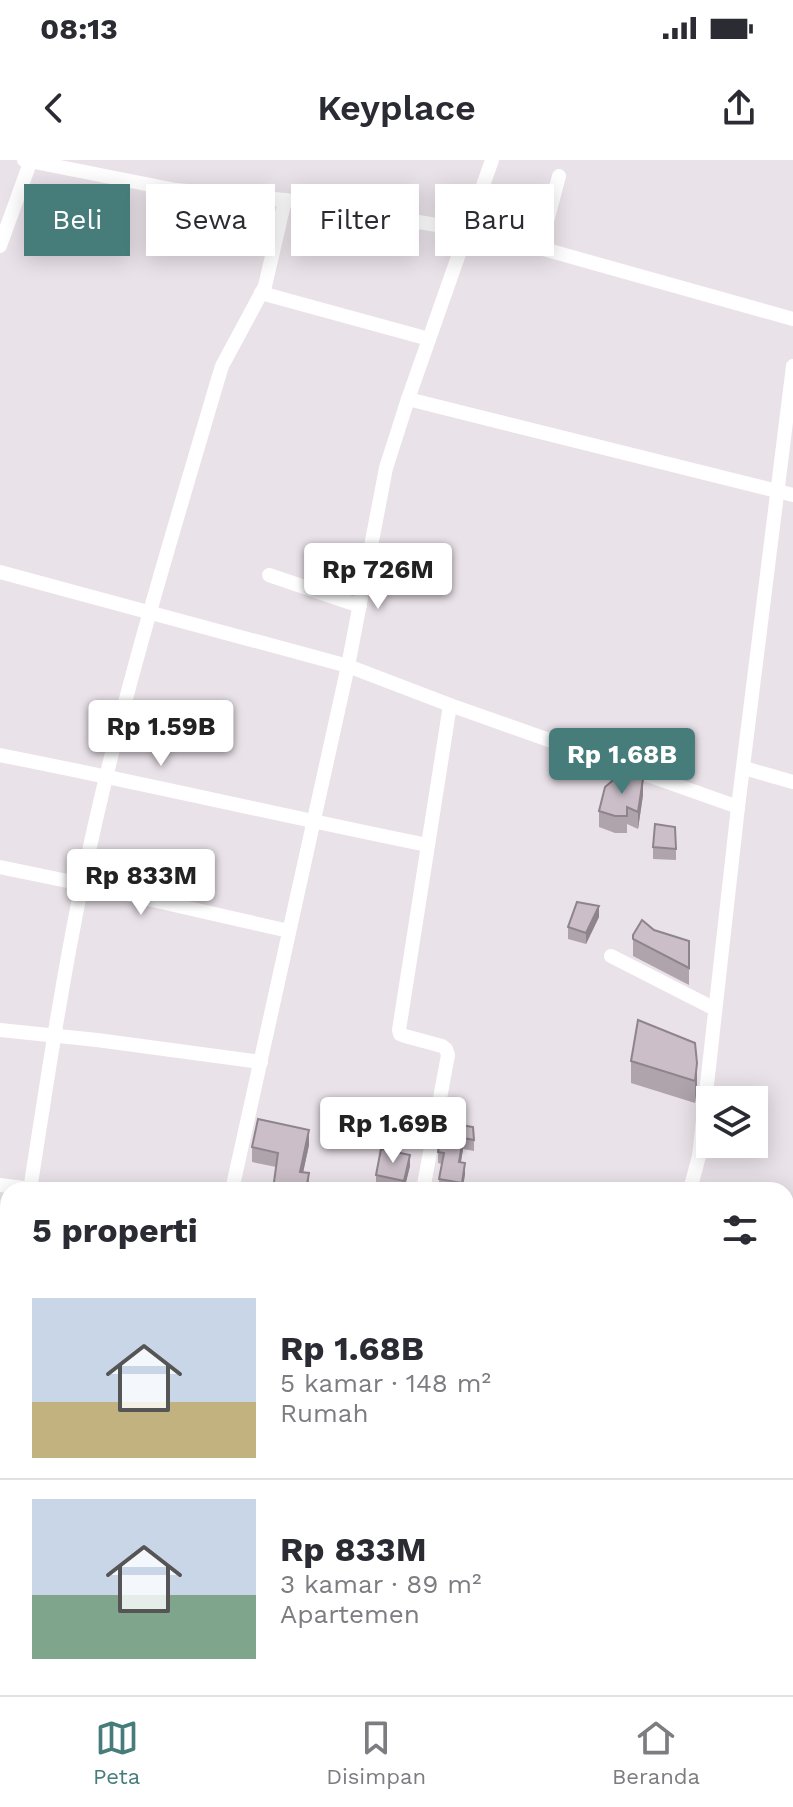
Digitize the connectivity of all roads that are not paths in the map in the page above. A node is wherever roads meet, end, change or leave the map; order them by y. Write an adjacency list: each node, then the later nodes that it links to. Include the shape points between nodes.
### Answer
1 (492, 160): 4 (street)
2 (29, 161): 6 (street, via 176,190); 8 (street)
3 (559, 176): 5 (street)
4 (483, 184)
5 (554, 195)
6 (285, 200): 7 (street); 11 (street)
7 (435, 225)
8 (0, 246)
9 (554, 252): 12 (street)
10 (458, 256): 13 (street)
11 (261, 293): 13 (street); 21 (street, via 218,379)
12 (793, 319)
13 (429, 339): 15 (street)
14 (793, 366): 16 (street)
15 (408, 399): 16 (street); 20 (street, via 386,468)
16 (777, 490): 17 (street); 25 (street)
17 (793, 495)
18 (0, 572): 21 (street)
19 (269, 575): 20 (street)
20 (360, 606): 22 (street)
21 (150, 611): 22 (street); 26 (street)
22 (348, 666): 23 (street); 29 (street)
23 (450, 705): 28 (street); 30 (street)
24 (0, 755): 26 (street)
25 (744, 768): 27 (street); 28 (street)
26 (107, 775): 29 (street); 32 (street)
27 (793, 782)
28 (738, 807): 35 (street)
29 (314, 822): 30 (street); 33 (street)
30 (427, 845): 41 (street, via 399,1030 442,1046 448,1055)
31 (0, 867): 32 (street)
32 (82, 884): 33 (street); 37 (street)
33 (289, 931): 38 (street)
34 (611, 956): 35 (street)
35 (715, 1009): 42 (street)
36 (0, 1030): 37 (street)
37 (54, 1036): 38 (street); 39 (street)
38 (261, 1062): 40 (street)
39 (34, 1182)
40 (234, 1182)
41 (424, 1182)
42 (692, 1182)

